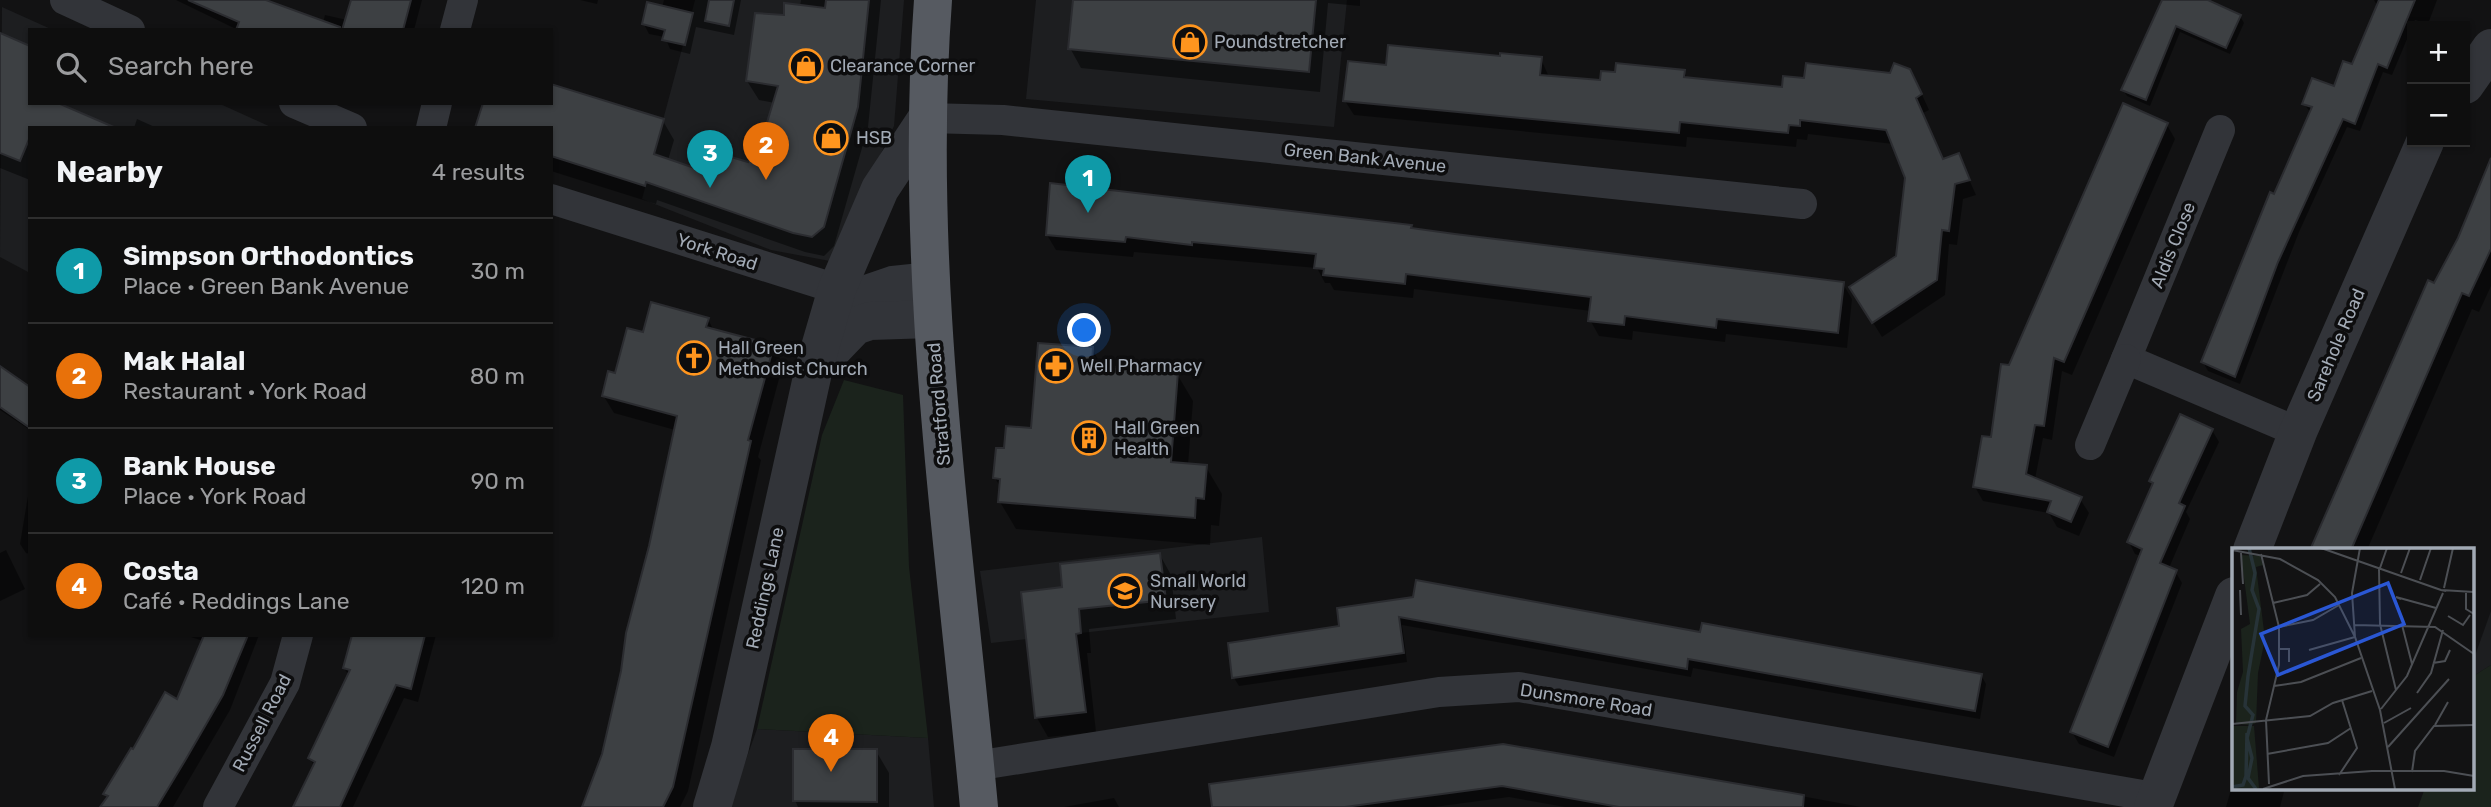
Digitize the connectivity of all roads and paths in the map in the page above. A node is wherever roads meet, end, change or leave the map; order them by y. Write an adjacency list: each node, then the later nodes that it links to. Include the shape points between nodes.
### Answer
1 (65, 0): 4 (street)
2 (463, 0): 5 (street)
3 (933, 0): 10 (highway, Stratford Road)
4 (126, 28)
5 (456, 28)
6 (2491, 48): 7 (street)
7 (2466, 84)
8 (299, 105): 11 (street)
9 (437, 105): 12 (street)
10 (927, 118): 16 (street, Green Bank Avenue, via 1003,120); 17 (highway, Stratford Road); 18 (street, Reddings Lane, via 880,189)
11 (347, 126)
12 (431, 126)
13 (2220, 130): 20 (street, Aldis Close)
14 (2423, 147): 21 (street, Sarehole Road)
15 (553, 200): 18 (street, York Road)
16 (1802, 204)
17 (931, 281): 18 (street, via 893,285); 19 (highway, Stratford Road)
18 (854, 303): 19 (street); 29 (street, Reddings Lane, via 814,368 730,747)
19 (932, 319): 26 (highway, Stratford Road)
20 (2126, 359): 21 (street); 22 (street, Aldis Close)
21 (2298, 432): 23 (street, Sarehole Road)
22 (2090, 444)
23 (2253, 548)
24 (2232, 601): 27 (street)
25 (297, 637): 28 (street, Russell Road, via 285,683)
26 (975, 766): 27 (street, Dunsmore Road, via 1439,692 1519,687); 30 (highway, Stratford Road)
27 (2154, 802)
28 (218, 807)
29 (712, 807)
30 (979, 807)

